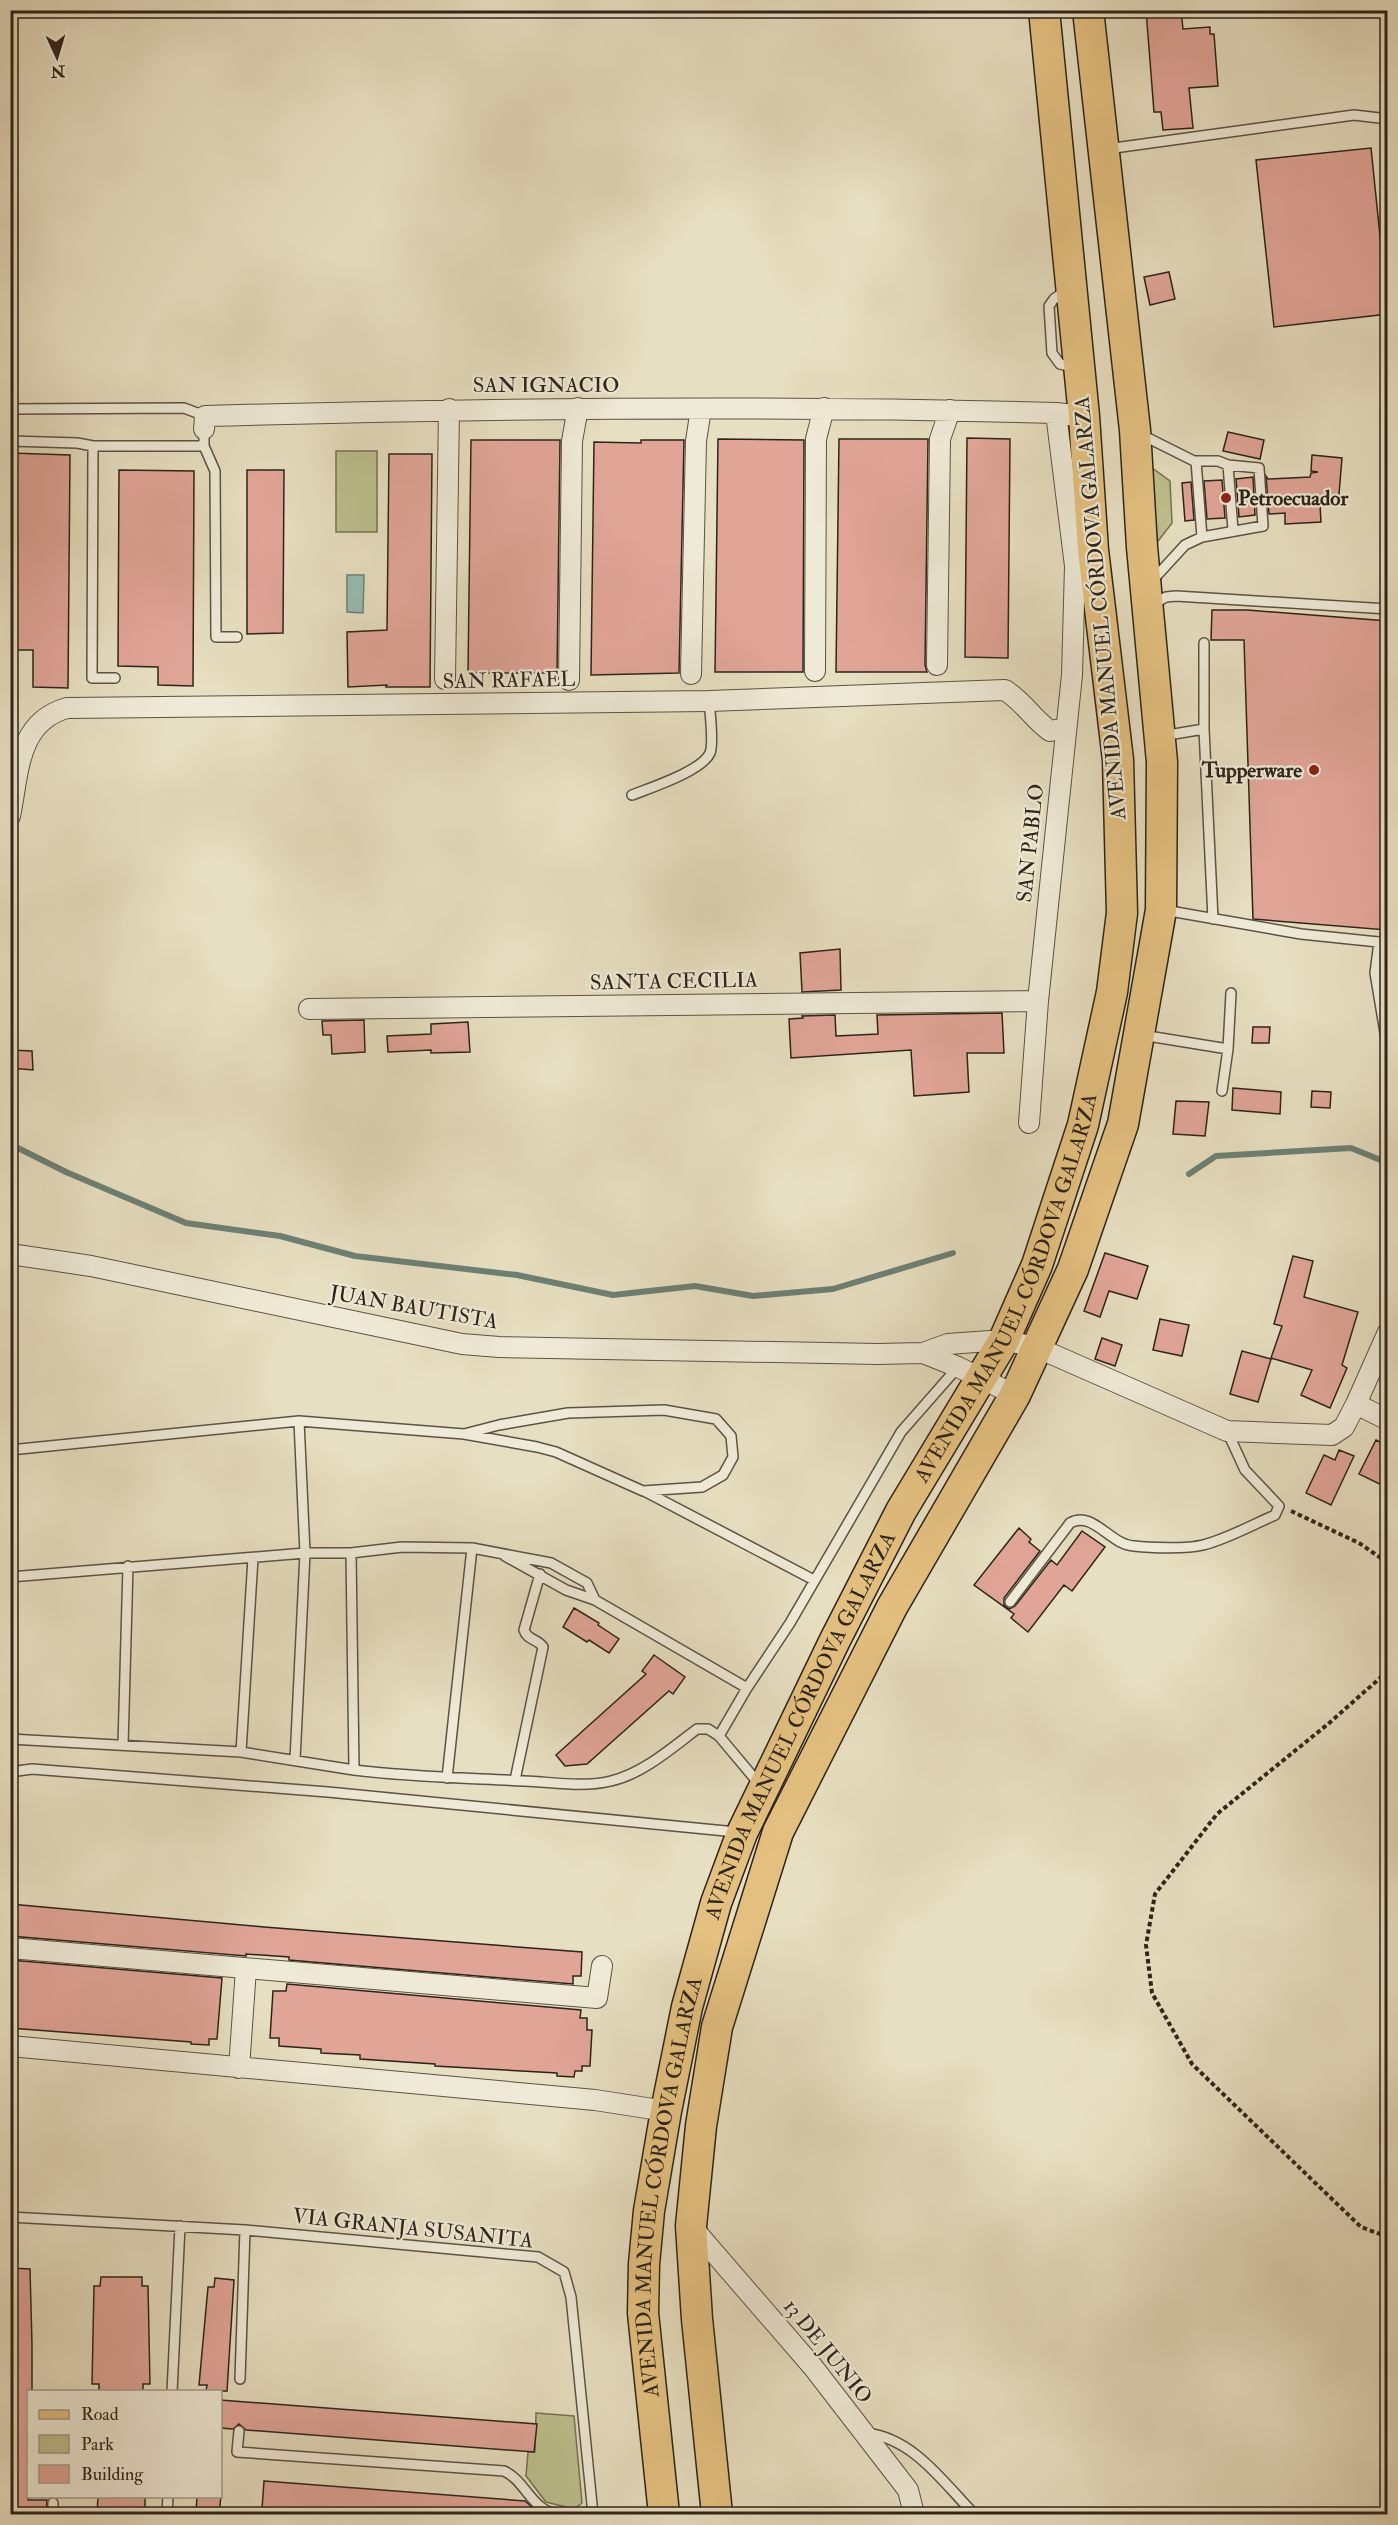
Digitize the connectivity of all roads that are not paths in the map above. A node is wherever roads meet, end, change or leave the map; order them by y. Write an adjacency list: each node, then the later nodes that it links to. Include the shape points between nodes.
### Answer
1 (1044, 10): 11 (main road, AVENIDA MANUEL CÓRDOVA GALARZA, via 1079,368)
2 (1088, 10): 4 (main road, AVENIDA MANUEL CÓRDOVA GALARZA)
3 (1388, 119): 4 (lane, via 1354,115)
4 (1102, 150): 13 (main road, AVENIDA MANUEL CÓRDOVA GALARZA)
5 (578, 408): 8 (street, SAN IGNACIO); 9 (street, SAN IGNACIO); 31 (street, via 572,441)
6 (824, 408): 9 (street, SAN IGNACIO); 10 (street, SAN IGNACIO); 27 (street, via 816,439)
7 (10, 409): 12 (lane, SAN IGNACIO, via 184,408)
8 (449, 409): 12 (street, SAN IGNACIO); 30 (street)
9 (701, 409): 28 (street, via 696,441)
10 (950, 410): 11 (street, SAN IGNACIO); 26 (street, via 940,439)
11 (1070, 414): 21 (main road, AVENIDA MANUEL CÓRDOVA GALARZA)
12 (205, 430): 15 (lane); 24 (lane, via 215,471 216,637)
13 (1135, 430): 16 (lane); 20 (main road, AVENIDA MANUEL CÓRDOVA GALARZA)
14 (10, 441): 15 (lane)
15 (93, 446): 29 (lane, via 92,678)
16 (1196, 461): 17 (lane); 19 (lane)
17 (1228, 465): 18 (lane); 18 (lane, via 1259,468 1263,526)
18 (1233, 530): 19 (lane)
19 (1202, 537): 22 (lane, via 1185,545)
20 (1143, 547): 21 (main road); 22 (main road, AVENIDA MANUEL CÓRDOVA GALARZA)
21 (1084, 558): 33 (street, SAN PABLO); 51 (main road, AVENIDA MANUEL CÓRDOVA GALARZA, via 1118,760 1122,913 1112,992 1083,1125 1037,1265)
22 (1148, 596): 23 (lane); 35 (main road, AVENIDA MANUEL CÓRDOVA GALARZA)
23 (1388, 609)
24 (237, 637)
25 (1204, 644): 34 (lane)
26 (937, 665)
27 (815, 671)
28 (691, 674)
29 (115, 678)
30 (446, 679)
31 (569, 680)
32 (709, 701): 33 (street, SAN RAFAEL, via 1005,690 1024,702 1037,722 1050,731); 36 (lane, via 711,752 683,773); 37 (street, SAN RAFAEL, via 67,708 52,712 37,723 26,740)
33 (1066, 728): 42 (street, SAN PABLO)
34 (1204, 729): 35 (lane); 39 (lane)
35 (1160, 737): 38 (main road, AVENIDA MANUEL CÓRDOVA GALARZA)
36 (632, 795)
37 (10, 816)
38 (1161, 910): 39 (lane); 44 (main road, AVENIDA MANUEL CÓRDOVA GALARZA)
39 (1213, 919): 40 (lane)
40 (1383, 943): 46 (lane, via 1375,973)
41 (1230, 993): 45 (lane)
42 (1038, 1001): 43 (street, SANTA CECILIA); 48 (street, SAN PABLO)
43 (309, 1010)
44 (1139, 1034): 45 (lane); 52 (main road, AVENIDA MANUEL CÓRDOVA GALARZA, via 1123,1124 1073,1269)
45 (1228, 1049): 47 (lane)
46 (1388, 1050)
47 (1222, 1092)
48 (1029, 1123)
49 (10, 1254): 53 (street, JUAN BAUTISTA, via 91,1266 462,1344)
50 (1388, 1332): 56 (street)
51 (1004, 1340): 52 (street, JUAN BAUTISTA); 53 (street, JUAN BAUTISTA, via 948,1344); 54 (main road, AVENIDA MANUEL CÓRDOVA GALARZA)
52 (1038, 1348): 55 (main road, AVENIDA MANUEL CÓRDOVA GALARZA); 59 (street, JUAN BAUTISTA)
53 (923, 1353): 54 (street, JUAN BAUTISTA)
54 (969, 1373): 55 (street, JUAN BAUTISTA); 71 (lane, via 901,1432); 84 (main road, AVENIDA MANUEL CÓRDOVA GALARZA)
55 (1015, 1395): 94 (main road, AVENIDA MANUEL CÓRDOVA GALARZA, via 892,1606 778,1832 717,2027 701,2126)
56 (1356, 1404): 57 (street); 59 (street, via 1344,1427 1332,1435)
57 (1388, 1420)
58 (299, 1421): 60 (lane); 61 (lane); 64 (lane)
59 (1227, 1431): 73 (lane, via 1245,1470 1280,1506 1275,1515 1201,1546 1132,1546 1116,1541 1085,1519 1077,1519)
60 (464, 1434): 62 (lane, via 556,1452); 62 (lane, via 568,1413 664,1410 716,1419 731,1436 733,1457 723,1475 702,1487)
61 (10, 1450)
62 (643, 1491): 71 (lane)
63 (472, 1548): 65 (lane, via 402,1547); 66 (lane); 82 (lane)
64 (305, 1553): 65 (lane); 67 (lane); 79 (lane)
65 (351, 1553): 80 (lane)
66 (505, 1556): 69 (lane); 72 (lane, via 539,1560 566,1570 587,1583)
67 (253, 1558): 68 (lane); 78 (lane)
68 (128, 1566): 70 (lane); 77 (lane)
69 (540, 1574): 72 (lane, via 566,1590); 83 (lane, via 524,1630 543,1647)
70 (10, 1576)
71 (814, 1580): 74 (lane)
72 (595, 1600): 74 (lane)
73 (1010, 1602)
74 (747, 1689): 75 (lane)
75 (719, 1736): 83 (lane, via 708,1729 697,1729 634,1772 611,1781 575,1785); 84 (lane)
76 (10, 1739): 77 (lane)
77 (123, 1745): 78 (lane)
78 (241, 1752): 79 (lane)
79 (295, 1760): 80 (lane)
80 (354, 1770): 82 (lane)
81 (10, 1772): 85 (lane, via 32,1769 316,1791)
82 (447, 1778): 83 (lane)
83 (515, 1780)
84 (763, 1790): 85 (main road, AVENIDA MANUEL CÓRDOVA GALARZA)
85 (742, 1833): 91 (main road, AVENIDA MANUEL CÓRDOVA GALARZA, via 702,1950)
86 (10, 1948): 88 (street)
87 (602, 1966): 88 (street, via 597,1998)
88 (246, 1970): 90 (street)
89 (10, 2046): 90 (street)
90 (239, 2068): 91 (street, via 595,2100)
91 (666, 2111): 106 (main road, AVENIDA MANUEL CÓRDOVA GALARZA, via 649,2211 643,2313)
92 (10, 2217): 93 (lane, VIA GRANJA SUSANITA)
93 (180, 2226): 95 (lane, VIA GRANJA SUSANITA); 97 (lane)
94 (691, 2226): 99 (street, 13 DE JUNIO, via 813,2367); 107 (main road, AVENIDA MANUEL CÓRDOVA GALARZA, via 696,2319)
95 (245, 2230): 96 (lane); 105 (lane, VIA GRANJA SUSANITA, via 538,2257 564,2272 571,2296)
96 (240, 2379)
97 (172, 2390)
98 (239, 2431): 104 (lane, via 237,2452 504,2471 523,2486 538,2506)
99 (864, 2433): 108 (street, 13 DE JUNIO, via 908,2490); 109 (lane, via 900,2443 927,2464)
100 (168, 2498): 103 (lane)
101 (53, 2503): 102 (lane)
102 (52, 2514)
103 (167, 2514)
104 (557, 2514)
105 (593, 2514)
106 (664, 2514)
107 (717, 2514)
108 (914, 2514)
109 (974, 2514)

